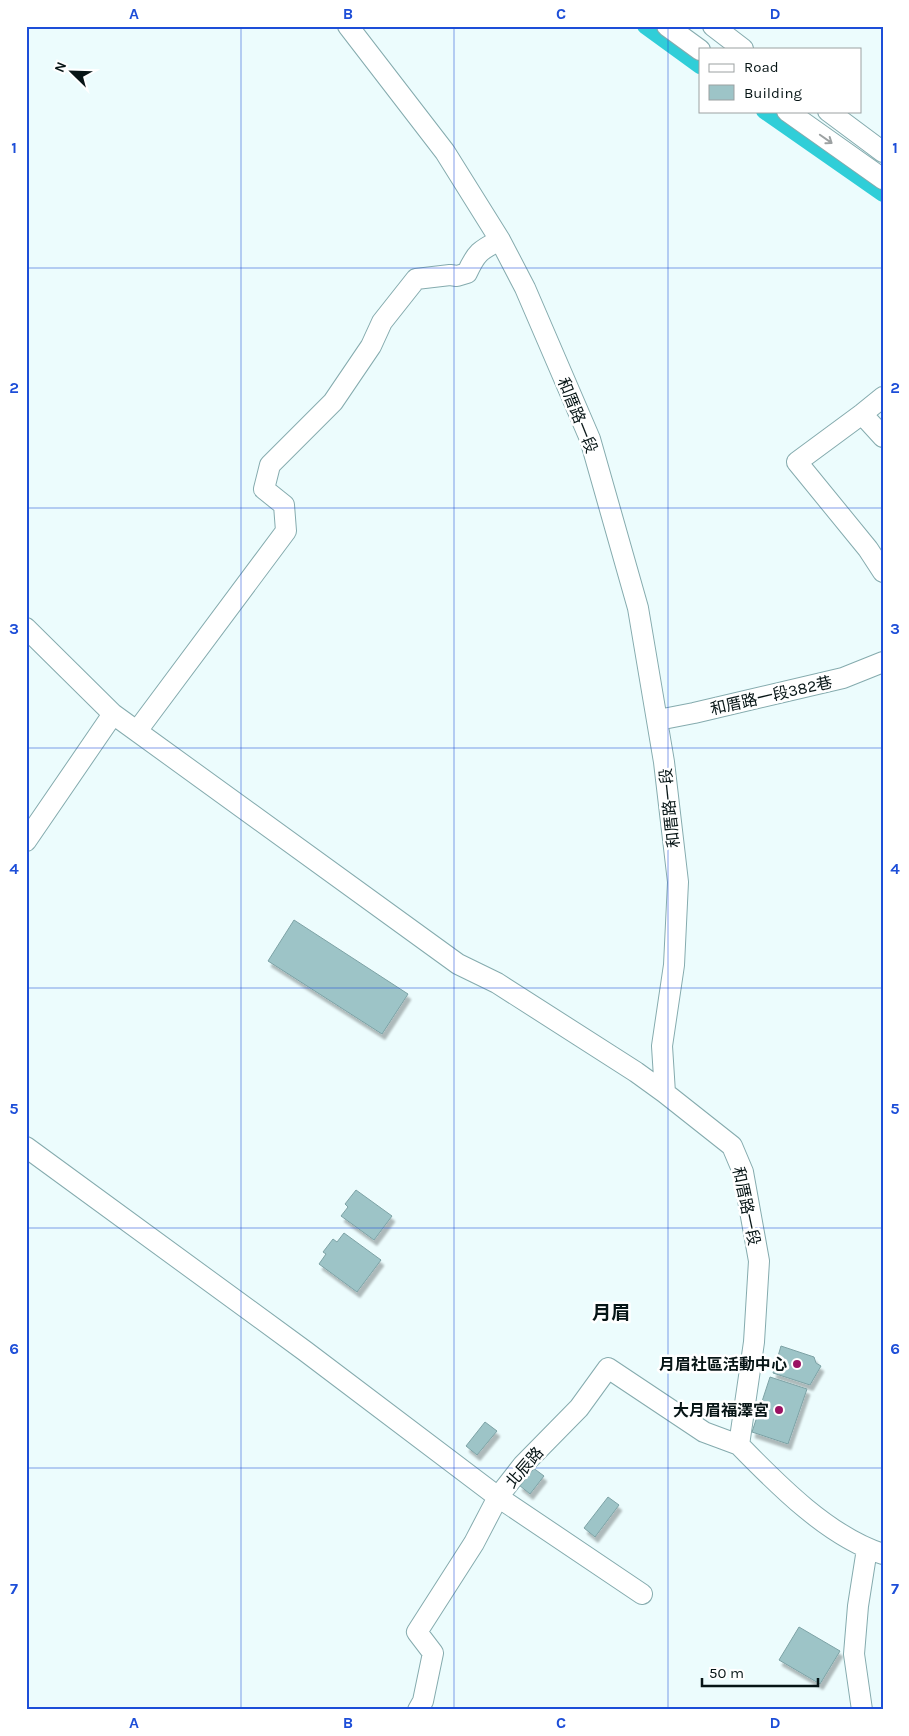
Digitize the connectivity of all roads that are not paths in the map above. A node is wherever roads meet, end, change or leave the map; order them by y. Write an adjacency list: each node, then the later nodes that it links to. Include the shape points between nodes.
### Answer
1 (348, 26): 10 (street, 和厝路一段, via 445,152)
2 (667, 26): 5 (street)
3 (713, 26): 4 (street)
4 (742, 48)
5 (699, 49)
6 (788, 112): 9 (street, one-way to 9)
7 (829, 112): 8 (street)
8 (883, 152)
9 (883, 180)
10 (500, 240): 18 (street, 和厝路一段, via 525,288 590,440 638,608); 19 (street, via 483,248 468,273 416,279 382,322 371,346 332,402 270,465 264,489 284,505 286,531)
11 (883, 397): 12 (street)
12 (862, 414): 13 (street); 14 (street, via 797,462)
13 (883, 437)
14 (883, 572)
15 (26, 628): 17 (street)
16 (883, 662): 18 (street, 和厝路一段382巷, via 843,678)
17 (113, 714): 19 (street); 20 (street)
18 (658, 720): 21 (street, 和厝路一段, via 678,882 674,965 662,1046)
19 (138, 731): 21 (street, via 458,964 497,983)
20 (26, 841)
21 (665, 1094): 23 (street, 和厝路一段, via 732,1146 743,1172 759,1261 754,1342)
22 (26, 1147): 24 (street)
23 (739, 1445): 24 (street, 北辰路, via 704,1432 608,1368 579,1408 523,1465); 25 (street, via 779,1486 822,1521)
24 (498, 1497): 26 (street); 27 (street, 北辰路, via 474,1543 417,1632 433,1653 423,1701)
25 (875, 1551): 28 (street, via 858,1606 854,1654)
26 (642, 1594)
27 (418, 1710)
28 (862, 1710)

